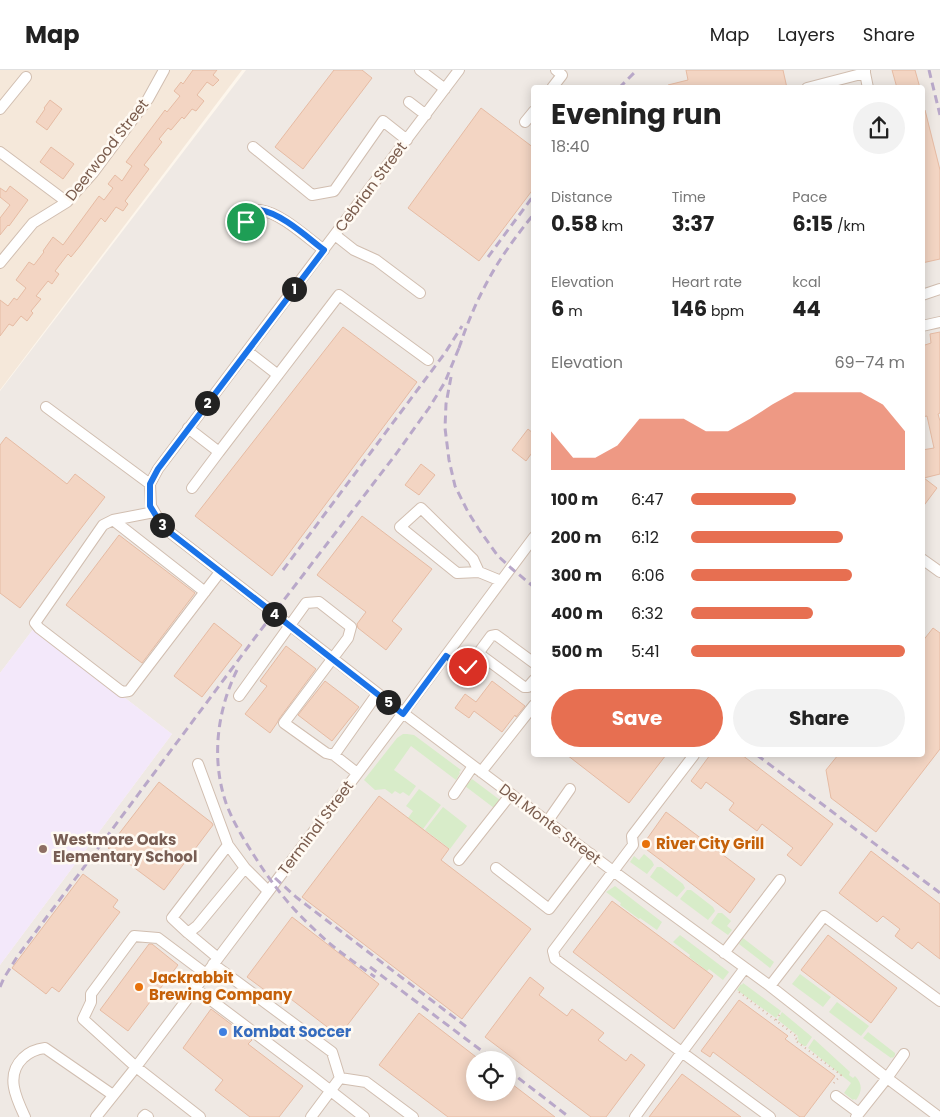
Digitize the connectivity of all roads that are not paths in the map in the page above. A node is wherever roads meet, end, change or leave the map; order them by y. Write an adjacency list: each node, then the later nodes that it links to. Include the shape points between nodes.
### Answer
1 (164, 70): 19 (street, Deerwood Street, via 148,99)
2 (420, 70): 10 (street)
3 (460, 70): 10 (street, Cebrian Street)
4 (556, 70): 7 (street, via 562,75)
5 (865, 71): 8 (street); 9 (street)
6 (26, 77): 12 (street)
7 (554, 85)
8 (817, 85)
9 (867, 85)
10 (445, 89): 13 (street, Cebrian Street)
11 (410, 102): 13 (street)
12 (0, 109)
13 (426, 115): 16 (street, Cebrian Street)
14 (531, 115): 15 (street)
15 (525, 122)
16 (407, 140): 17 (street, via 383,121 334,191 312,195); 21 (street, Cebrian Street)
17 (254, 147)
18 (0, 152): 19 (street)
19 (68, 202): 23 (street, Deerwood Street, via 33,223)
20 (246, 222): 22 (street, via 260,210 270,211)
21 (335, 235): 22 (street, Cebrian Street); 25 (street)
22 (324, 250): 29 (street, Cebrian Street)
23 (0, 263)
24 (939, 291): 26 (street)
25 (420, 293)
26 (925, 294)
27 (940, 322): 28 (street)
28 (925, 325)
29 (247, 351): 31 (street); 33 (street, Cebrian Street)
30 (428, 360): 31 (street, via 339,295)
31 (278, 375): 34 (street)
32 (46, 407): 35 (street)
33 (188, 428): 34 (street); 35 (street, Cebrian Street)
34 (219, 452): 36 (street)
35 (150, 484): 37 (street, via 150,506)
36 (192, 488)
37 (154, 512): 38 (street); 41 (street, Del Monte Street, via 163,527)
38 (113, 520): 45 (street); 45 (street, via 103,525 35,622 38,628 122,692 129,691)
39 (531, 541): 44 (street, Terminal Street)
40 (925, 561): 43 (street)
41 (220, 572): 45 (street); 46 (street, Del Monte Street)
42 (480, 572): 42 (street, via 474,559 421,508 400,527 457,573); 44 (street)
43 (940, 572)
44 (501, 581): 48 (street, Terminal Street)
45 (205, 592)
46 (289, 625): 49 (street, Del Monte Street); 49 (street, via 306,603 319,602 352,627); 53 (street)
47 (478, 653): 48 (street, via 465,669); 50 (street, via 491,636 496,635); 51 (street, via 524,687)
48 (446, 656): 55 (street, Terminal Street)
49 (332, 659): 52 (street, Del Monte Street); 56 (street, via 284,724 326,753)
50 (531, 661)
51 (531, 683)
52 (377, 694): 55 (street, Del Monte Street); 56 (street)
53 (239, 696)
54 (531, 708): 59 (street)
55 (403, 714): 59 (street, Del Monte Street); 60 (street, Terminal Street)
56 (334, 755): 60 (street)
57 (692, 757): 70 (street, via 632,836 633,845)
58 (198, 764): 65 (street)
59 (477, 769): 62 (street); 63 (street, Del Monte Street)
60 (357, 773): 72 (street, Terminal Street)
61 (570, 789): 64 (street)
62 (454, 794)
63 (511, 794): 64 (street, Del Monte Street); 67 (street)
64 (547, 822): 66 (street, Del Monte Street)
65 (228, 845): 68 (street); 73 (street, via 172,918)
66 (591, 854): 69 (street, via 548,909); 70 (street, Del Monte Street)
67 (460, 860)
68 (245, 868): 72 (street); 73 (street)
69 (496, 868)
70 (613, 871): 74 (street, Del Monte Street); 81 (street, via 552,951 555,959)
71 (780, 880): 74 (street)
72 (268, 891): 75 (street, Terminal Street)
73 (188, 933): 75 (street)
74 (724, 953): 76 (street, Del Monte Street)
75 (215, 961): 77 (street, Terminal Street); 84 (street, via 332,1052)
76 (745, 968): 78 (street, Del Monte Street); 81 (street)
77 (206, 974): 79 (street, Terminal Street); 83 (street, via 158,938 134,936 91,994 91,1002 82,1019)
78 (770, 986): 80 (street, via 824,916); 85 (street, Del Monte Street)
79 (195, 988): 83 (street, Terminal Street); 86 (street)
80 (940, 1001)
81 (682, 1052): 98 (street); 99 (street)
82 (904, 1054): 85 (street)
83 (136, 1066): 87 (street, Terminal Street); 94 (street)
84 (340, 1078): 86 (street); 97 (street, via 366,1082)
85 (887, 1078): 89 (street); 100 (street, Del Monte Street)
86 (330, 1092): 95 (street); 96 (street)
87 (113, 1095): 90 (street, via 45,1048 38,1049 25,1056 13,1072 12,1081); 91 (street, Terminal Street)
88 (836, 1096): 89 (street)
89 (857, 1115)
90 (24, 1117)
91 (96, 1117)
92 (143, 1117): 93 (street)
93 (148, 1117)
94 (200, 1117)
95 (311, 1117)
96 (364, 1117)
97 (413, 1117)
98 (635, 1117)
99 (770, 1117)
100 (939, 1117)

